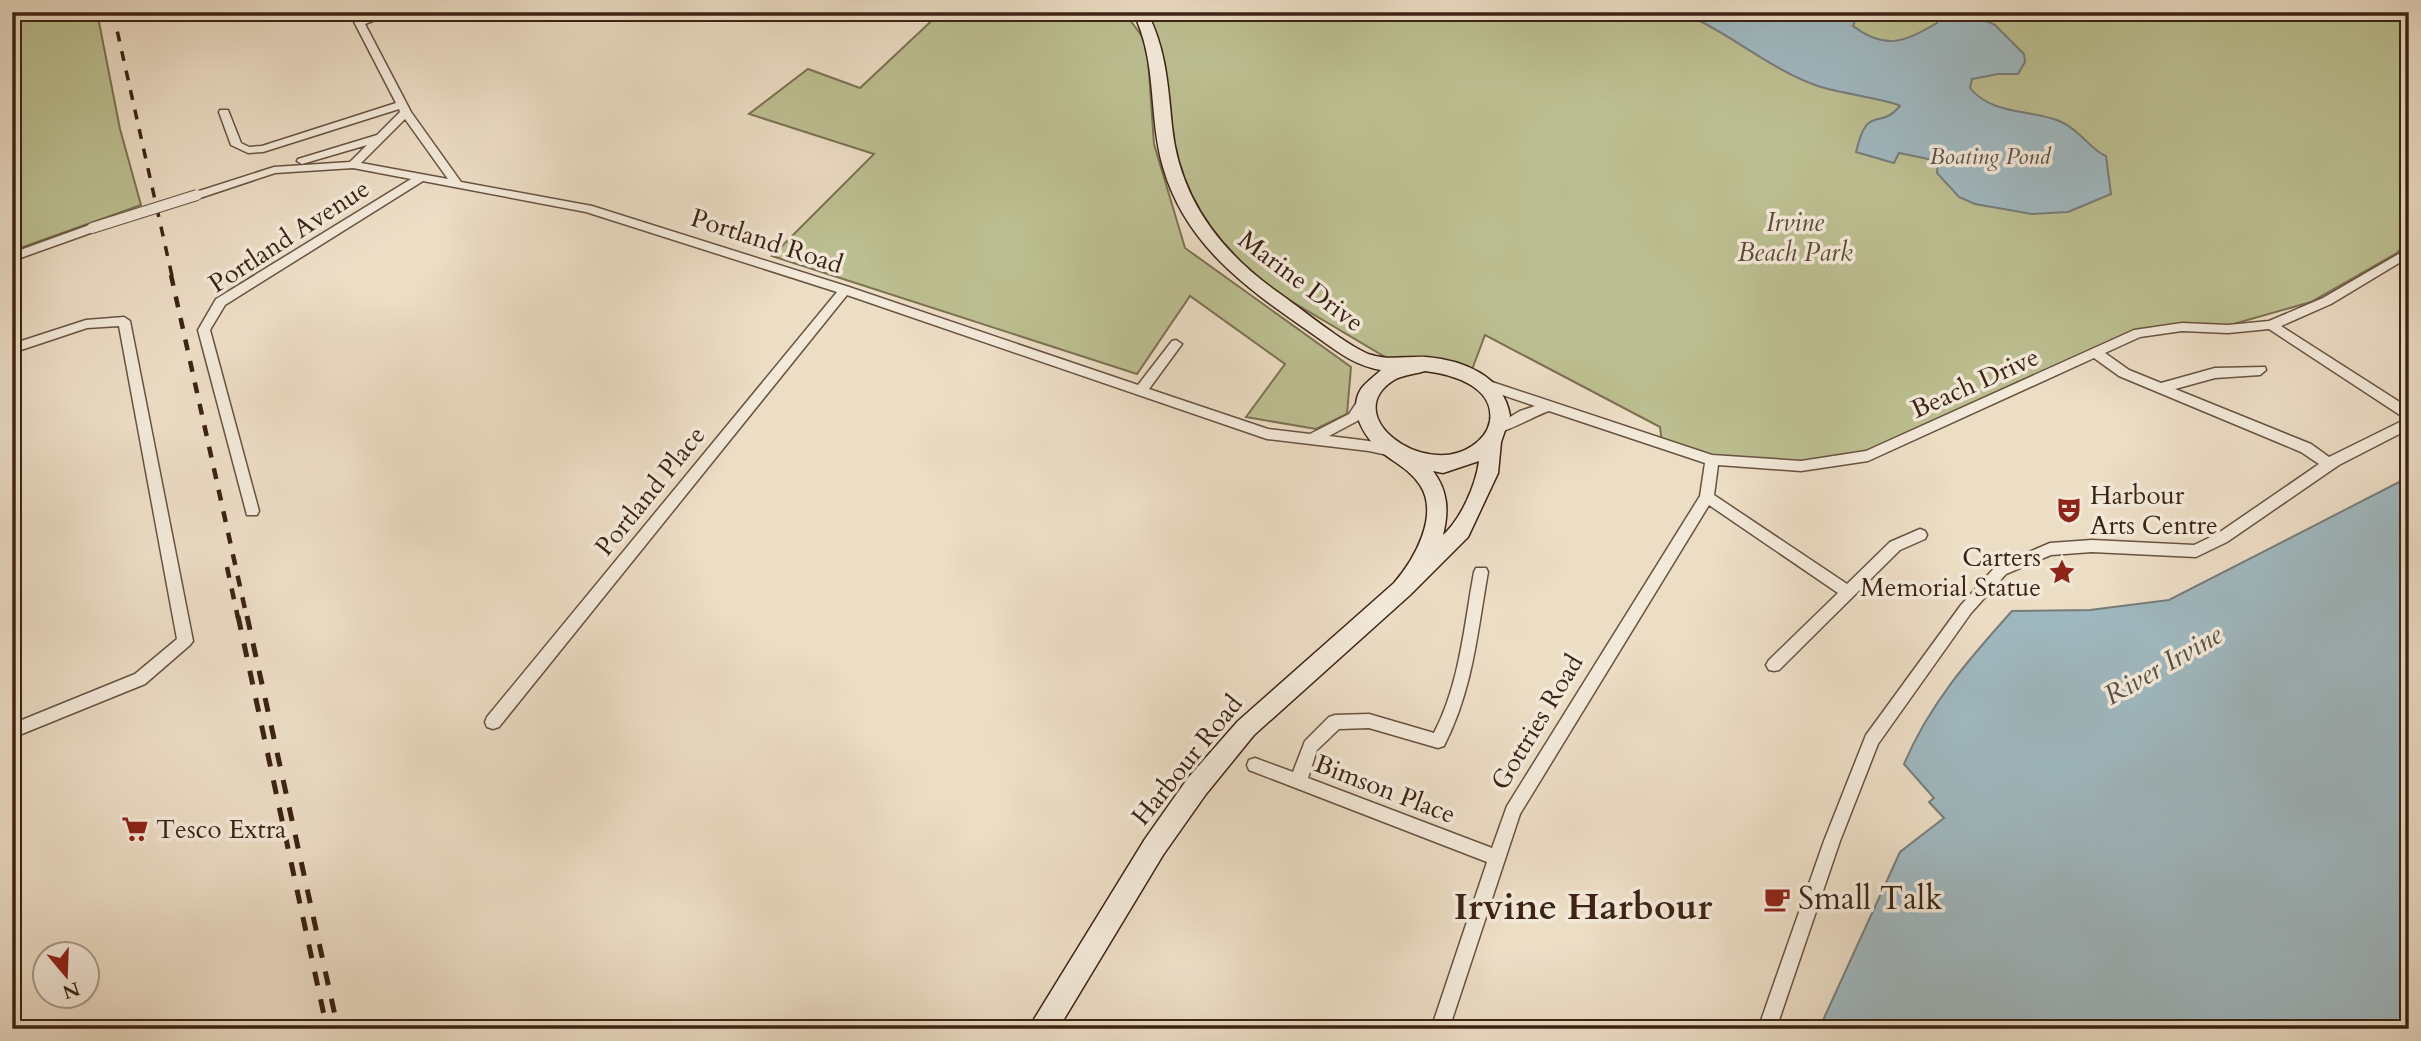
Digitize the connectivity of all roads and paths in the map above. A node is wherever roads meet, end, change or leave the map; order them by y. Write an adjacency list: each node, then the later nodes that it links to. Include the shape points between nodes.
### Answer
1 (354, 12): 4 (street)
2 (390, 12): 4 (street)
3 (1140, 12): 19 (street, Marine Drive, via 1160,58 1171,166 1198,228 1250,281)
4 (360, 23): 5 (street)
5 (404, 108): 6 (street, via 248,150 236,145); 7 (street); 11 (street)
6 (224, 113)
7 (381, 136): 8 (street); 9 (street)
8 (353, 164): 9 (street, Portland Road); 10 (street, Portland Road)
9 (274, 170): 13 (street, Portland Road, bridge)
10 (422, 177): 11 (street, Portland Road); 35 (street, Portland Avenue, via 220,302 204,330)
11 (456, 183): 14 (street, Portland Road, via 588,209)
12 (2409, 252): 15 (street, Beach Drive, via 2327,302)
13 (12, 257)
14 (845, 290): 24 (street, Portland Road); 41 (street, Portland Place)
15 (2271, 325): 18 (street, Beach Drive, via 2138,333); 27 (street)
16 (1177, 344): 24 (street)
17 (12, 349): 42 (street, via 86,324 124,321 185,641 140,679)
18 (2096, 353): 23 (street, via 2124,373); 32 (street, Beach Drive, via 1868,456 1801,466)
19 (1357, 357): 20 (street, Marine Drive); 25 (street, Marine Drive, via 1367,382)
20 (1425, 364): 22 (street, via 1446,366); 25 (street, via 1385,375)
21 (2260, 370): 23 (street, via 2215,373)
22 (1484, 384): 26 (street, Beach Drive); 29 (street, via 1501,413)
23 (2161, 388): 33 (street, via 2306,448)
24 (1141, 390): 30 (street, Portland Road, via 1267,433)
25 (1366, 398): 30 (street, via 1354,417); 31 (street, via 1365,419 1379,441)
26 (1546, 407): 29 (street, via 1525,414); 32 (street, Beach Drive)
27 (2409, 415)
28 (2409, 423): 33 (street)
29 (1496, 436): 31 (street, via 1469,459 1443,464); 37 (street, Harbour Road, via 1488,473 1461,531)
30 (1312, 439): 31 (street, Portland Road)
31 (1400, 455): 37 (street, Harbour Road, via 1422,470 1440,505)
32 (1712, 460): 34 (street, Gottries Road)
33 (2329, 464): 48 (street, via 2196,551 2092,546 2050,549 2001,570 1966,609 1872,740)
34 (1707, 497): 39 (street); 45 (street, Gottries Road, via 1513,811)
35 (252, 511)
36 (1920, 535): 39 (street, via 1895,546)
37 (1422, 566): 46 (street, Harbour Road, via 1402,590 1246,728 1198,786 1154,847)
38 (1481, 572): 44 (street, via 1466,673 1453,716 1438,741 1369,721 1335,722 1311,746)
39 (1848, 592): 40 (street)
40 (1774, 665)
41 (493, 722)
42 (12, 731)
43 (1255, 765): 44 (street, Bimson Place)
44 (1298, 782): 45 (street, Bimson Place)
45 (1497, 858): 47 (street, Gottries Road)
46 (1042, 1029)
47 (1440, 1029)
48 (1768, 1029)

